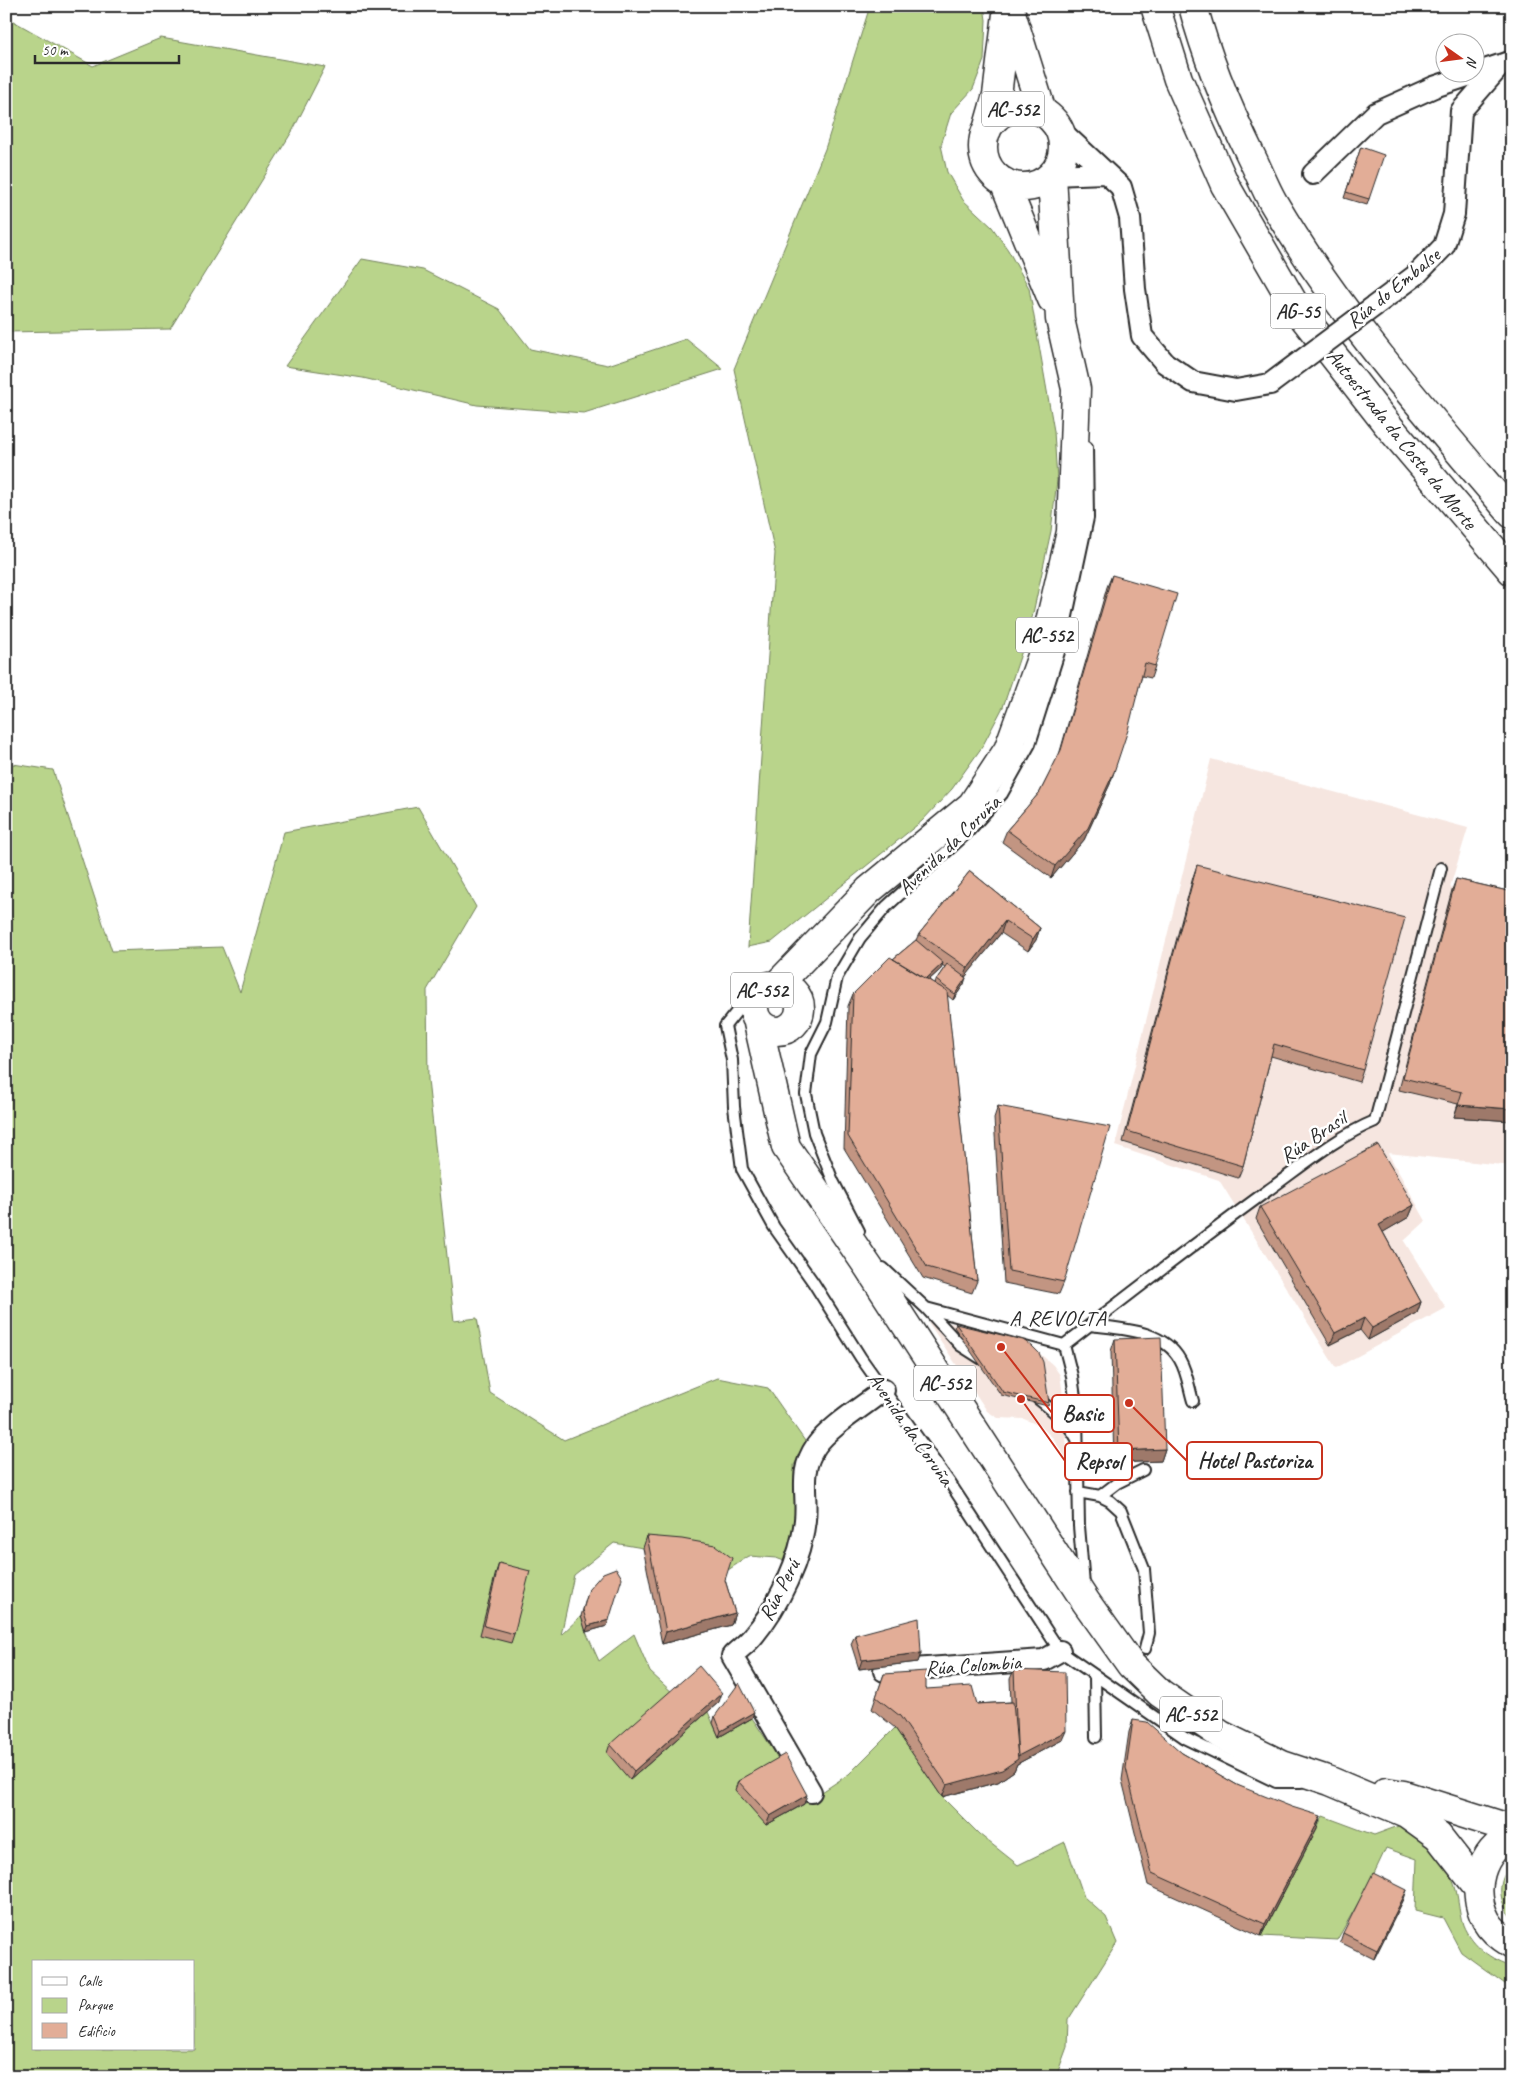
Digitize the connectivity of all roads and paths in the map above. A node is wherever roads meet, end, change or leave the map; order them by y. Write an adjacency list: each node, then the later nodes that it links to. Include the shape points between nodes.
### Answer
1 (1008, 6): 5 (main road, AC-552); 6 (main road, AC-552, via 997,95)
2 (1155, 6): 14 (main road, Autoestrada da Costa da Morte / AG-55, via 1178,79 1225,186 1297,309 1386,423)
3 (1193, 6): 13 (main road, Autoestrada da Costa da Morte / AG-55, via 1203,43 1232,117 1273,201 1332,292 1418,403)
4 (1506, 63): 7 (street, Rúa do Embalse, bridge, via 1460,111 1454,214 1444,246 1416,275 1270,384 1236,390 1193,382 1165,363 1142,336 1130,218 1121,187); 8 (street, Rúa do Embalse, via 1434,87 1376,113)
5 (1051, 120): 6 (main road, AC-552, via 1024,107 1005,111 987,130); 7 (street, Rúa do Embalse); 9 (main road, AC-552, via 1063,141 1063,153)
6 (984, 142): 10 (main road, AC-552, via 984,158 992,172)
7 (1105, 173): 9 (street)
8 (1313, 174)
9 (1052, 175): 10 (main road, via 1034,186 1018,187); 11 (main road, Avenida da Coruña / AC-552)
10 (1004, 182): 11 (main road, Avenida da Coruña / AC-552)
11 (1060, 320): 12 (main road, Avenida da Coruña / AC-552)
12 (1076, 389): 16 (main road, Avenida da Coruña / AC-552, via 1071,532 1042,656 1008,750 972,805 869,890); 18 (lane, Avenida da Coruña, via 1087,446 1088,518 1060,648 1030,744 1002,794 968,832 886,907 860,938 837,978 827,1022 811,1054 806,1094 814,1133 833,1181)
13 (1512, 514)
14 (1512, 571)
15 (1441, 868): 22 (lane, Rúa Brasil, via 1375,1121 1355,1129 1280,1182 1172,1260)
16 (775, 1007): 17 (main road, AC-552); 25 (lane, Avenida da Coruña, via 750,1004 737,1011 725,1026 732,1060 742,1169 774,1227)
17 (793, 1156): 20 (lane); 32 (main road, AC-552)
18 (862, 1237)
19 (876, 1258): 20 (lane)
20 (886, 1272): 21 (lane)
21 (926, 1308): 23 (lane); 24 (lane, via 960,1345)
22 (1090, 1325): 23 (lane, Rúa Brasil); 27 (lane, via 1126,1329 1160,1339 1180,1360)
23 (1064, 1346): 28 (lane, via 1072,1376)
24 (992, 1365)
25 (884, 1390): 34 (lane, Avenida da Coruña, via 950,1483); 39 (street, Rúa Perú, via 816,1446 804,1474 805,1520 796,1562 777,1601 754,1635 732,1656)
26 (1030, 1394): 28 (lane, via 1048,1406 1073,1430)
27 (1193, 1401)
28 (1078, 1440): 30 (lane)
29 (1143, 1470): 31 (lane)
30 (1078, 1492): 31 (lane); 32 (lane)
31 (1100, 1496): 33 (lane, via 1121,1511 1144,1569 1149,1633)
32 (1086, 1602): 38 (main road, AC-552, via 1131,1664 1160,1693 1221,1736 1282,1766)
33 (1145, 1650)
34 (1060, 1651): 35 (street, Rúa Colombia, via 1044,1660); 36 (lane, Avenida da Coruña)
35 (884, 1671)
36 (1095, 1677): 37 (lane); 38 (lane, Avenida da Coruña, via 1185,1738 1276,1782)
37 (1096, 1737)
38 (1330, 1781): 40 (main road, AC-552, via 1404,1796); 42 (main road, AC-552, via 1406,1813 1438,1836)
39 (811, 1792)
40 (1512, 1829)
41 (1512, 1836): 42 (main road, via 1491,1852 1482,1868)
42 (1478, 1886): 43 (main road, via 1479,1904 1486,1922)
43 (1512, 1944)

